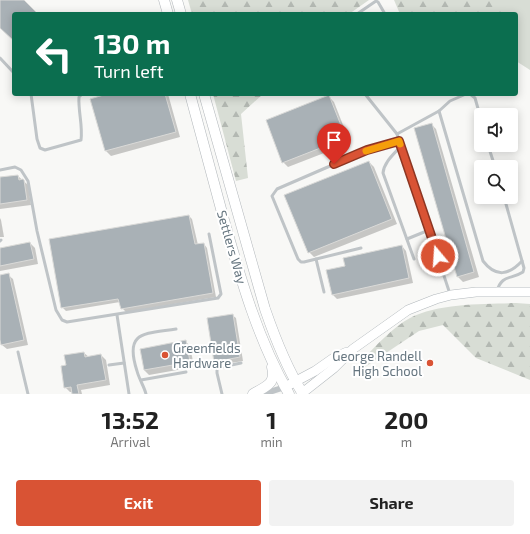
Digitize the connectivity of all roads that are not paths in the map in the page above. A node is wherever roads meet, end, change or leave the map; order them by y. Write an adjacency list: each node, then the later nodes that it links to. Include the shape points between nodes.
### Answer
1 (164, 0): 3 (main road)
2 (177, 0): 4 (main road)
3 (167, 12)
4 (180, 12)
5 (360, 12): 6 (lane, via 376,1)
6 (384, 12)
7 (0, 58): 8 (lane)
8 (12, 71)
9 (31, 96): 10 (lane, via 37,140 40,148 45,150 80,140 82,133 78,108)
10 (79, 96)
11 (191, 96): 36 (main road, Settlers Way, via 237,267)
12 (205, 96): 44 (main road, Settlers Way, via 264,308)
13 (367, 96): 18 (lane)
14 (461, 96): 17 (lane, via 450,101)
15 (472, 96): 16 (lane)
16 (478, 108)
17 (439, 111): 18 (lane); 29 (lane, via 483,261 498,273 510,271)
18 (397, 134): 19 (lane)
19 (399, 141): 20 (lane); 27 (lane, via 367,150 274,192 273,201 298,259 300,262)
20 (401, 146): 23 (lane); 25 (lane, via 386,162 383,173)
21 (0, 170): 34 (lane, via 15,167 21,170 28,181 37,231 62,320 68,322)
22 (506, 204): 29 (lane)
23 (429, 230): 25 (lane); 33 (lane)
24 (209, 234): 34 (lane, via 220,296)
25 (407, 238): 28 (lane)
26 (361, 248): 27 (lane)
27 (316, 259): 31 (lane)
28 (414, 259)
29 (522, 261): 30 (lane, via 523,272 502,280)
30 (497, 291): 32 (street); 33 (street)
31 (324, 292)
32 (530, 292)
33 (451, 295): 37 (street, via 408,310)
34 (117, 315): 39 (lane)
35 (176, 329): 43 (lane, via 142,335 133,342 132,349)
36 (260, 336): 45 (main road, Settlers Way); 50 (main road, via 274,378)
37 (354, 349): 44 (street, via 335,357); 52 (street)
38 (18, 352): 46 (lane)
39 (124, 363): 41 (lane); 47 (lane)
40 (241, 363): 49 (lane, via 217,368)
41 (109, 365)
42 (186, 372): 43 (lane)
43 (141, 380): 48 (lane)
44 (295, 381): 45 (street); 52 (main road, Settlers Way)
45 (287, 391): 51 (street)
46 (28, 394)
47 (129, 394)
48 (146, 394)
49 (222, 394)
50 (253, 394)
51 (264, 394)
52 (302, 394)

